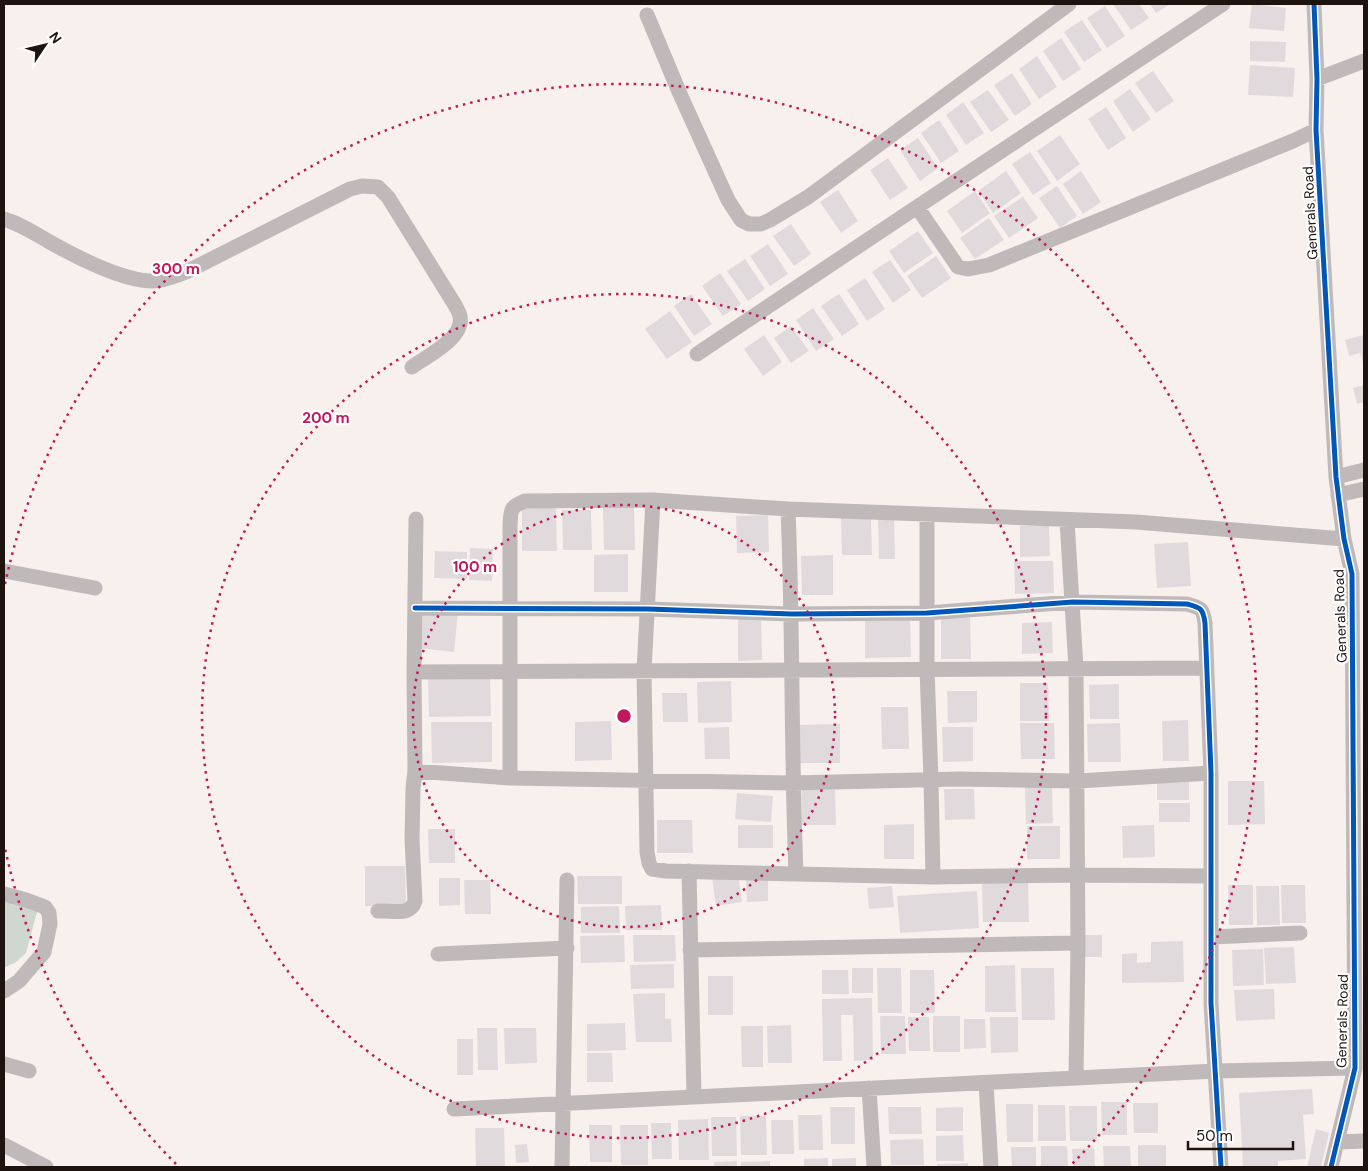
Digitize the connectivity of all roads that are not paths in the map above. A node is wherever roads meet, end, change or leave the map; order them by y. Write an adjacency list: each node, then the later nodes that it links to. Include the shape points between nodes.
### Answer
1 (1069, 4): 4 (street, via 808,197 761,224 741,220 728,200)
2 (1223, 4): 8 (street)
3 (1314, 4): 6 (street, Generals Road)
4 (647, 15)
5 (1364, 61): 6 (street)
6 (1318, 79): 7 (street, Generals Road)
7 (1316, 130): 8 (street, via 989,265 968,269 958,267); 13 (street, Generals Road)
8 (917, 207): 10 (street)
9 (4, 218): 11 (street, via 91,262 124,276 152,281 186,272 350,189 378,187 388,197 461,318 457,334 451,340)
10 (697, 354)
11 (412, 366)
12 (1364, 470): 13 (street)
13 (1336, 478): 15 (street, Generals Road)
14 (1364, 489): 15 (street)
15 (1338, 495): 21 (street, Generals Road)
16 (654, 500): 17 (street); 27 (street, via 525,501 515,505 511,509 510,525); 28 (street)
17 (788, 509): 18 (street); 30 (street)
18 (927, 515): 20 (street); 29 (street)
19 (416, 519): 26 (street)
20 (1067, 521): 21 (street, via 1136,522); 25 (street)
21 (1344, 540): 23 (street, Generals Road)
22 (4, 571): 24 (street)
23 (1358, 577): 61 (street, Generals Road)
24 (95, 588)
25 (1073, 602): 29 (street); 31 (street); 32 (street, via 1187,604 1198,607 1203,612 1205,623)
26 (415, 608): 27 (street); 36 (street)
27 (509, 608): 28 (street); 37 (street)
28 (648, 609): 30 (street); 35 (street)
29 (927, 613): 30 (street); 33 (street)
30 (792, 614): 34 (street)
31 (1076, 668): 32 (street); 33 (street); 43 (street)
32 (1207, 668): 39 (street)
33 (927, 669): 34 (street); 41 (street)
34 (791, 670): 35 (street); 44 (street)
35 (644, 671): 37 (street); 42 (street)
36 (414, 672): 37 (street); 38 (street)
37 (511, 672): 40 (street)
38 (415, 771): 40 (street); 52 (street, via 412,839 415,901 407,912)
39 (1211, 773): 43 (street); 48 (street)
40 (510, 778): 42 (street)
41 (932, 779): 43 (street); 44 (street); 49 (street)
42 (647, 780): 44 (street); 45 (street, via 649,863 658,871)
43 (1078, 781): 47 (street)
44 (792, 783): 46 (street)
45 (689, 871): 46 (street); 57 (street)
46 (796, 873): 49 (street)
47 (1078, 875): 48 (street); 49 (street); 55 (street)
48 (1211, 876): 54 (street)
49 (933, 877)
50 (567, 880): 56 (street)
51 (4, 894): 59 (street, via 45,907 50,924 44,952 19,982)
52 (378, 911)
53 (1300, 933): 54 (street)
54 (1212, 937): 63 (street, via 1211,1003)
55 (1078, 943): 57 (street); 64 (street)
56 (567, 948): 58 (street); 68 (street)
57 (690, 950): 67 (street)
58 (438, 954)
59 (4, 991)
60 (4, 1064): 62 (street)
61 (1355, 1068): 63 (street); 70 (street, Generals Road)
62 (29, 1071)
63 (1216, 1071): 64 (street); 77 (street)
64 (1076, 1078): 65 (street)
65 (986, 1083): 66 (street); 76 (street)
66 (870, 1088): 67 (street); 75 (street)
67 (694, 1097): 68 (street)
68 (564, 1103): 69 (street); 74 (street)
69 (454, 1109)
70 (1337, 1142): 71 (street); 78 (street, Generals Road)
71 (1364, 1142)
72 (4, 1145): 73 (street)
73 (46, 1167)
74 (562, 1167)
75 (874, 1167)
76 (991, 1167)
77 (1221, 1167)
78 (1332, 1167)

